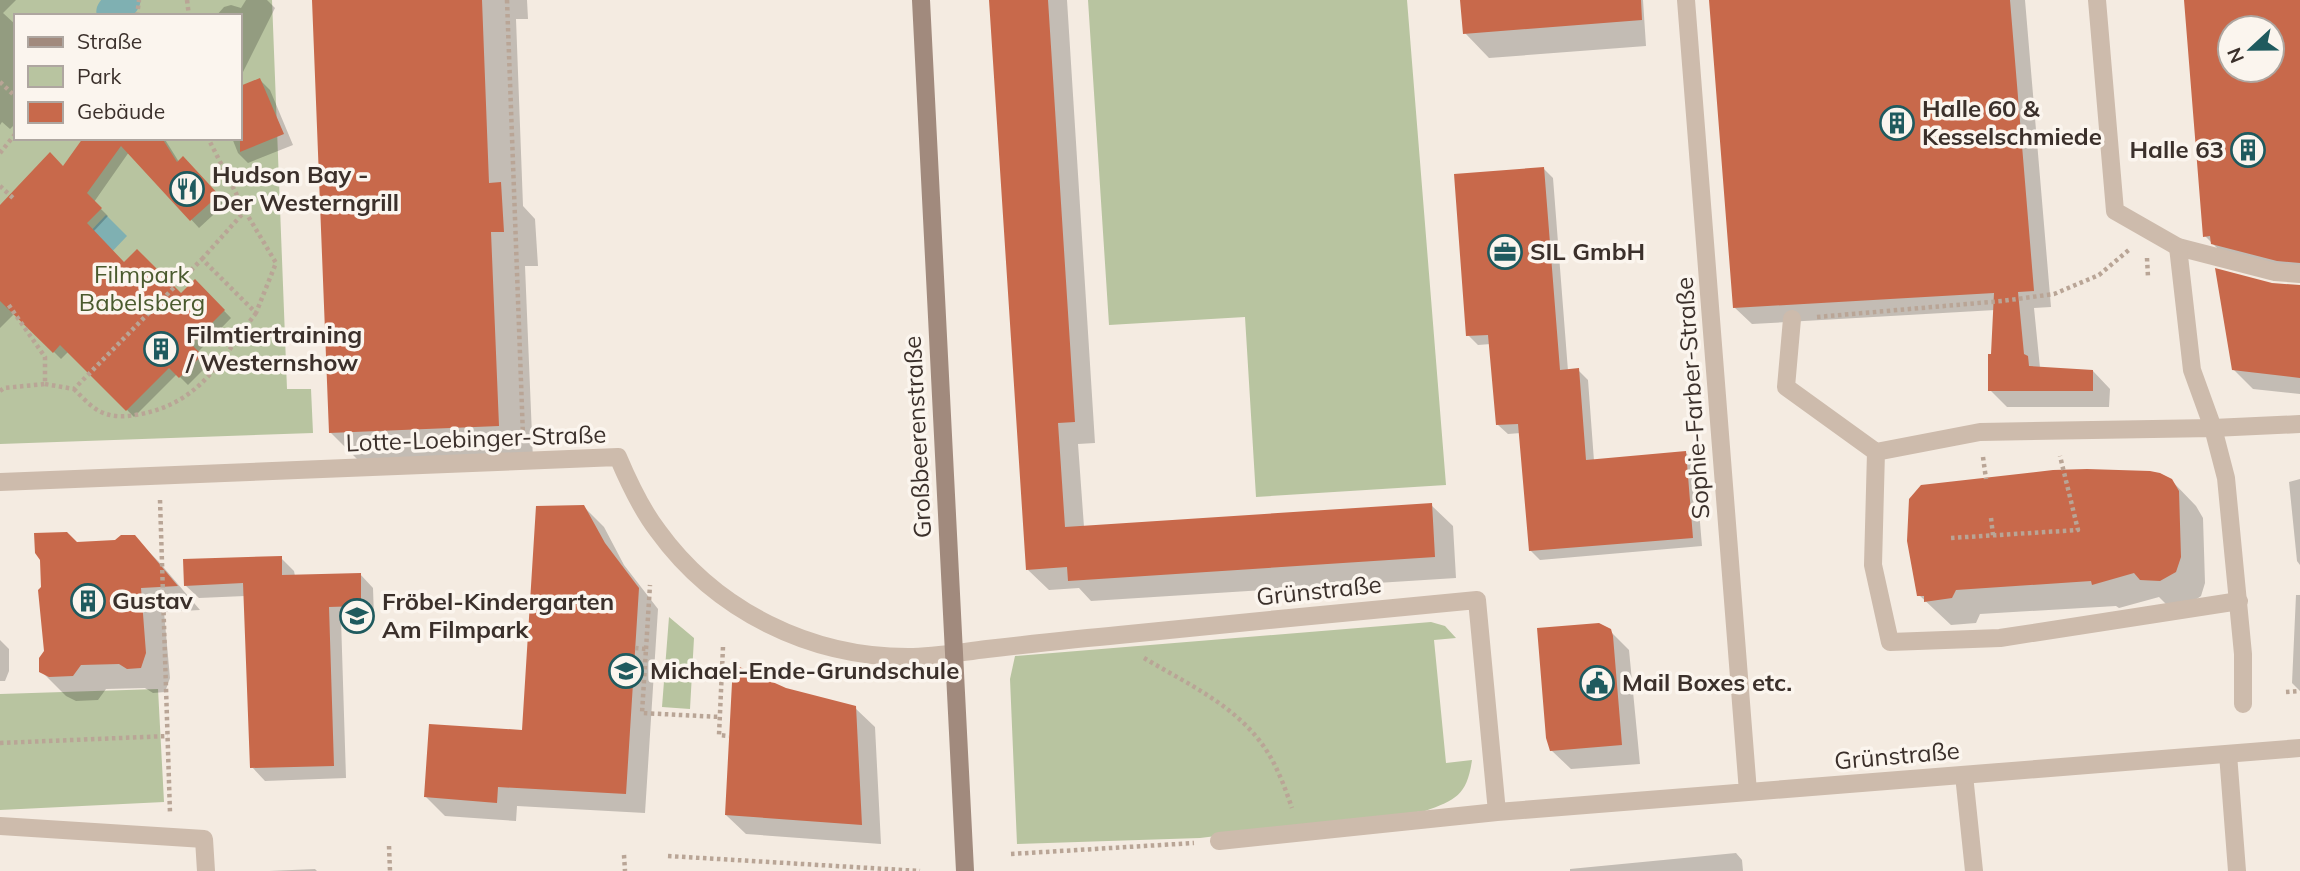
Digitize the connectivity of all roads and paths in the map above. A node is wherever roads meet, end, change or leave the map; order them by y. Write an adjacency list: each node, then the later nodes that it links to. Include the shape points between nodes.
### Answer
1 (507, 0): 27 (path)
2 (921, 0): 39 (street, Großbeerenstraße)
3 (1686, 0): 50 (street, Sophie-Farber-Straße)
4 (2097, 0): 13 (street, via 2115,211)
5 (0, 82): 6 (path)
6 (14, 95)
7 (14, 136): 9 (path)
8 (209, 140): 12 (path)
9 (0, 153)
10 (0, 186): 11 (path)
11 (13, 198)
12 (245, 211): 15 (path); 18 (path, via 276,263)
13 (2145, 229): 14 (street); 19 (path, via 2125,255 2099,275 2054,294)
14 (2178, 247): 16 (street); 24 (street, via 2192,370)
15 (202, 259): 18 (path); 21 (path)
16 (2300, 274)
17 (8, 304): 20 (path, via 45,357)
18 (256, 313): 21 (path, via 200,387 180,402 123,418 98,410)
19 (1792, 319): 26 (street, via 1786,387)
20 (45, 384): 21 (path); 22 (path)
21 (74, 389)
22 (0, 391)
23 (2300, 424): 24 (street)
24 (2213, 428): 25 (street); 34 (street, via 2226,478)
25 (2058, 431): 26 (street, via 1980,432); 31 (path, via 2078,530)
26 (1876, 452): 34 (street, via 1873,565 1890,642 2000,638)
27 (524, 461): 28 (street, Lotte-Loebinger-Straße); 39 (street, Lotte-Loebinger-Straße, via 618,457 635,495 684,563 712,589 787,634 868,655)
28 (159, 476): 29 (street, Lotte-Loebinger-Straße); 44 (path)
29 (0, 482)
30 (1991, 518): 31 (path)
31 (1993, 536): 32 (path)
32 (1951, 538)
33 (650, 585): 38 (path)
34 (2239, 601): 42 (street)
35 (1106, 636): 39 (street, Grünstraße); 51 (street, Grünstraße, via 1477,600); 53 (path, via 1191,685 1243,723 1279,774)
36 (723, 647): 43 (path)
37 (635, 648): 38 (path)
38 (646, 649): 43 (path, via 642,713)
39 (954, 653): 64 (street, Großbeerenstraße)
40 (2300, 691): 41 (path)
41 (2286, 692)
42 (2243, 704)
43 (720, 718): 45 (path, via 719,735)
44 (168, 736): 46 (path); 54 (path)
45 (729, 736)
46 (0, 743)
47 (2300, 748): 48 (street, Grünstraße)
48 (2228, 754): 49 (street, Grünstraße); 66 (street)
49 (1964, 775): 50 (street, Grünstraße); 65 (street)
50 (1748, 792): 51 (street, Grünstraße)
51 (1497, 812): 53 (street, Grünstraße)
52 (0, 826): 54 (street)
53 (1299, 833): 55 (street, Grünstraße)
54 (171, 835): 60 (street, via 204,839)
55 (1219, 841): 57 (path)
56 (389, 846): 61 (path)
57 (1011, 854)
58 (624, 855): 62 (path)
59 (668, 856): 63 (path)
60 (206, 871)
61 (390, 871)
62 (625, 871)
63 (920, 871)
64 (965, 871)
65 (1974, 871)
66 (2237, 871)

